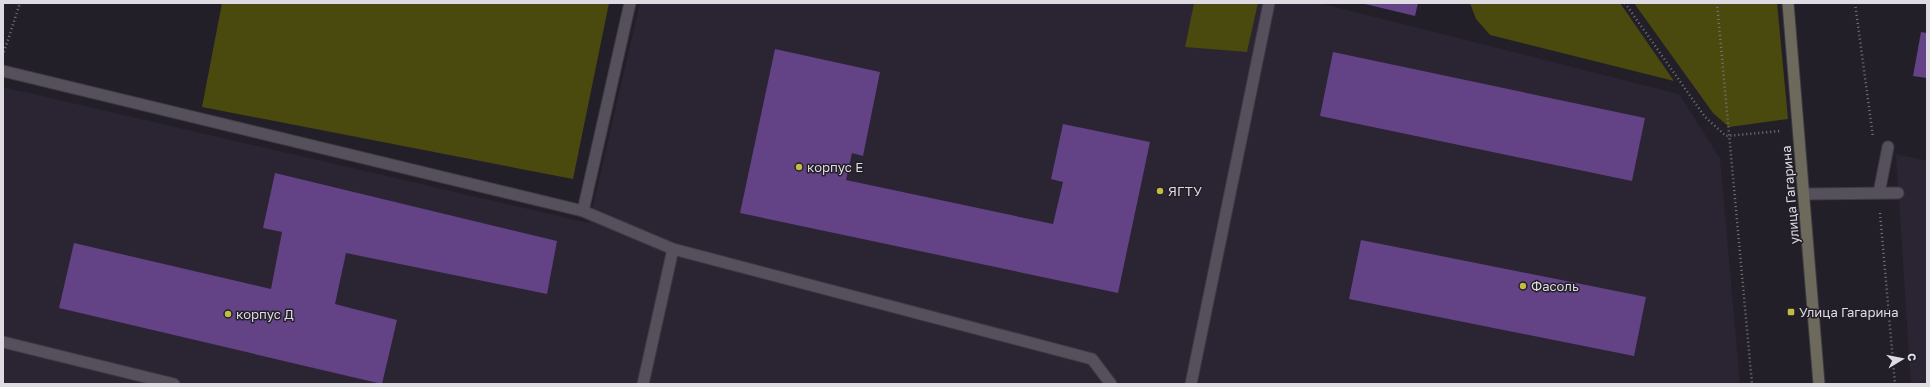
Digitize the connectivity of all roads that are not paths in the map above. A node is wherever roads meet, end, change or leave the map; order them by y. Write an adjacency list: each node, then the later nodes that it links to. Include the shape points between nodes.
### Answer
1 (630, 3): 9 (lane)
2 (1269, 3): 15 (lane)
3 (1788, 3): 8 (main road, улица Гагарина)
4 (3, 71): 9 (lane)
5 (1888, 147): 6 (lane)
6 (1879, 193): 7 (lane); 8 (lane)
7 (1898, 193)
8 (1804, 194): 16 (main road, улица Гагарина)
9 (583, 211): 10 (lane)
10 (673, 249): 13 (lane); 14 (lane, via 1092,359)
11 (3, 342): 12 (lane)
12 (174, 384)
13 (643, 384)
14 (1111, 384)
15 (1191, 384)
16 (1820, 384)

